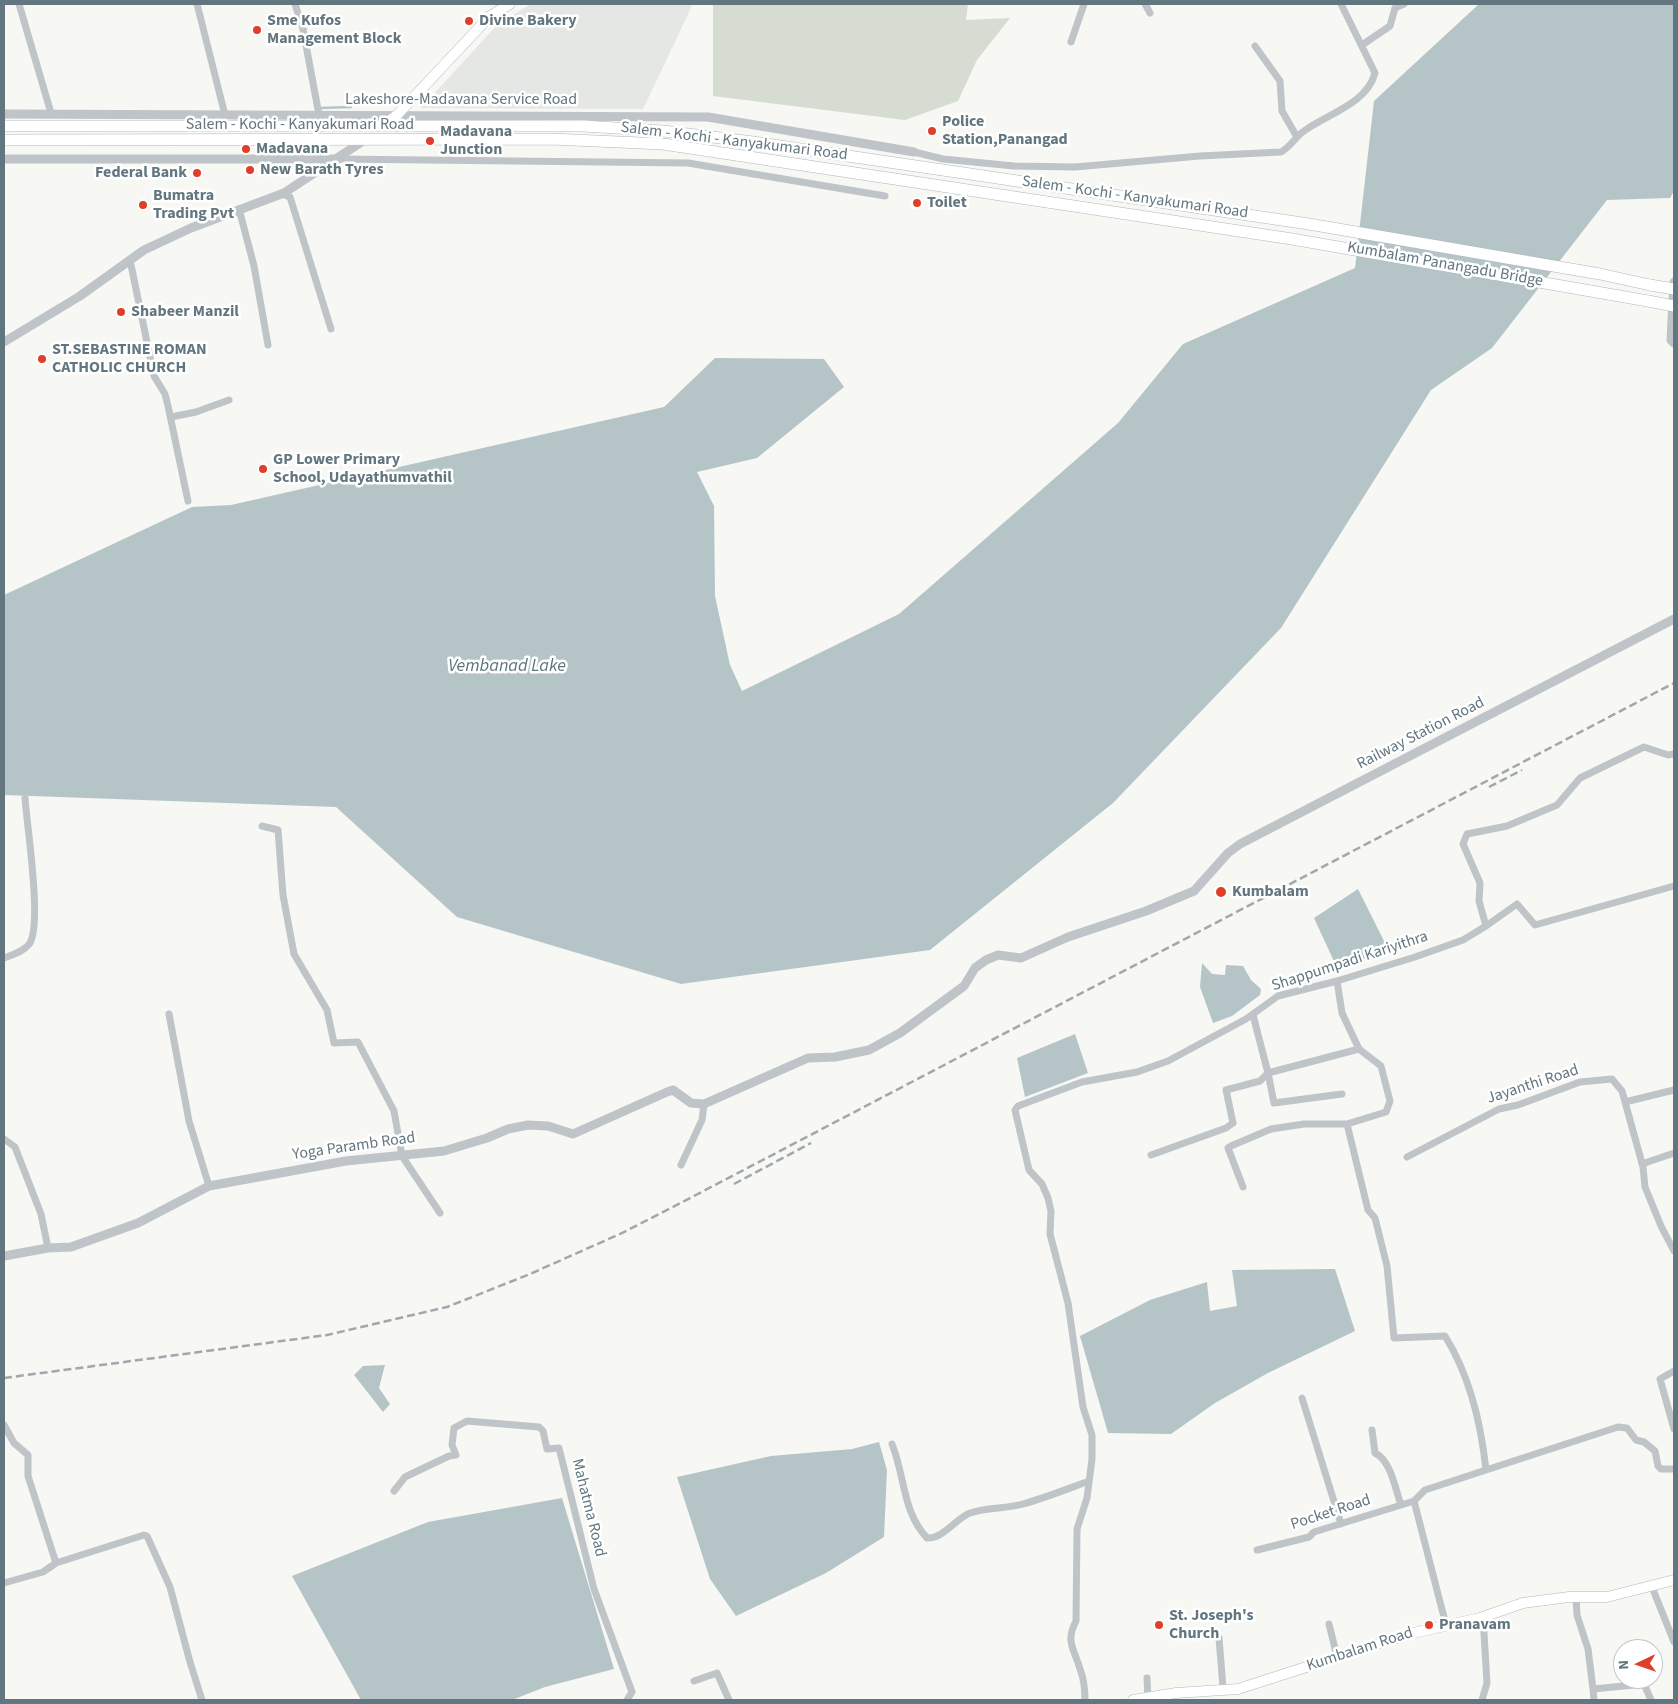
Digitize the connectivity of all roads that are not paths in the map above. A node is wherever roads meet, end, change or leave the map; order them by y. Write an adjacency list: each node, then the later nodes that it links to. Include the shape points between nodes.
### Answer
1 (18, 4): 13 (street)
2 (197, 4): 15 (street)
3 (295, 4): 16 (street, via 303,29)
4 (510, 4): 17 (main road, via 490,16)
5 (1084, 4): 10 (street)
6 (1145, 4): 9 (street)
7 (1341, 4): 11 (street)
8 (1404, 4): 11 (street, via 1395,8 1390,26)
9 (1150, 13)
10 (1071, 42)
11 (1362, 45): 20 (street, via 1375,73 1372,86)
12 (1255, 46): 20 (street, via 1280,81 1282,111)
13 (51, 113): 14 (street, Lakeshore-Madavana Service Road); 15 (street, Lakeshore-Madavana Service Road)
14 (4, 114)
15 (225, 115): 16 (street, Lakeshore-Madavana Service Road)
16 (319, 115): 17 (street, Lakeshore-Madavana Service Road)
17 (397, 115): 18 (main road); 23 (street, Lakeshore-Madavana Service Road, via 708,117)
18 (384, 125): 19 (highway, Salem - Kochi - Kanyakumari Road); 21 (highway); 29 (highway, Salem - Kochi - Kanyakumari Road, via 584,126 662,131)
19 (4, 126)
20 (1297, 137): 23 (street, via 1289,148 1281,152 1075,167 1014,166 943,159)
21 (366, 138): 22 (highway, Salem - Kochi - Kanyakumari Road); 25 (street); 30 (highway, Salem - Kochi - Kanyakumari Road, via 551,138 663,144)
22 (4, 140)
23 (914, 152)
24 (4, 158): 25 (street)
25 (338, 159): 26 (street); 27 (street, via 688,163)
26 (282, 194): 28 (street); 35 (street, via 290,197)
27 (885, 196)
28 (239, 209): 31 (street, via 191,228); 38 (street, via 254,266)
29 (1309, 224): 33 (highway, Kumbalam Panangadu Bridge, bridge)
30 (1292, 239): 34 (highway, Kumbalam Panangadu Bridge, bridge)
31 (130, 260): 36 (street, via 80,296); 40 (street, via 154,376 165,394)
32 (1674, 282): 37 (street, via 1671,319 1671,340)
33 (1674, 288)
34 (1674, 306)
35 (331, 329)
36 (4, 342)
37 (1674, 343)
38 (268, 345)
39 (228, 400): 40 (street)
40 (171, 417): 41 (street)
41 (188, 502)
42 (1674, 619): 57 (street, Railway Station Road, via 1240,844 1194,891 1068,937 1021,958 998,955 986,960 974,968 964,986 900,1033 869,1050 835,1057 808,1058)
43 (1674, 754): 47 (street, via 1644,747 1580,778 1557,806 1507,826 1467,834 1463,844 1480,883 1478,900)
44 (25, 798): 48 (street, via 35,909 31,941 25,948)
45 (262, 826): 62 (street, via 278,830 283,895 294,954 326,1010 334,1043 358,1042 394,1111)
46 (1674, 886): 47 (street, Shappumpadi Kariyithra, via 1536,925 1517,904)
47 (1486, 926): 49 (street, Shappumpadi Kariyithra, via 1462,940)
48 (4, 958)
49 (1337, 982): 51 (street, Shappumpadi Kariyithra, via 1278,996); 52 (street, via 1342,1013)
50 (169, 1014): 66 (street, via 188,1121)
51 (1253, 1015): 53 (street); 80 (street, Shappumpadi Kariyithra, via 1168,1061 1138,1072 1082,1082 1018,1106 1015,1110 1029,1170 1042,1184 1051,1211 1050,1234 1068,1303 1083,1407 1092,1435)
52 (1359, 1048): 53 (street); 58 (street, via 1382,1066 1390,1101 1386,1112)
53 (1268, 1073): 55 (street, via 1274,1103); 61 (street, via 1260,1081 1226,1090 1233,1123 1226,1128)
54 (1674, 1090): 56 (street)
55 (1342, 1094)
56 (1626, 1102): 63 (street, Jayanthi Road, via 1622,1090 1612,1078 1580,1082 1499,1109); 64 (street, Jayanthi Road)
57 (704, 1104): 62 (street, Yoga Paramb Road, via 691,1103 672,1090 573,1134 548,1126 528,1125 444,1151); 65 (street, via 702,1120)
58 (1347, 1124): 67 (street, via 1304,1124 1271,1129 1231,1146 1228,1148); 79 (street, via 1368,1210 1375,1218 1388,1266 1394,1338 1445,1336 1472,1394 1482,1431)
59 (4, 1139): 69 (street, via 16,1147 41,1214)
60 (1674, 1153): 64 (street)
61 (1151, 1155)
62 (402, 1156): 66 (street, Yoga Paramb Road, via 346,1161); 68 (street)
63 (1407, 1157)
64 (1642, 1164): 70 (street, Jayanthi Road, via 1644,1187)
65 (681, 1165)
66 (209, 1186): 69 (street, Yoga Paramb Road, via 138,1224 71,1247)
67 (1243, 1187)
68 (440, 1213)
69 (48, 1248): 71 (street, Yoga Paramb Road)
70 (1674, 1251)
71 (4, 1256)
72 (1674, 1371): 75 (street, via 1660,1378)
73 (1302, 1398): 84 (street)
74 (4, 1425): 86 (street, via 14,1443 28,1455 28,1476)
75 (1674, 1429)
76 (1372, 1430): 83 (street, via 1375,1453 1383,1457 1387,1465)
77 (892, 1444): 80 (street, via 899,1460 908,1509 917,1528 927,1538 939,1535 968,1514 1022,1504)
78 (1674, 1469): 79 (street, Pocket Road, via 1661,1470 1655,1451 1636,1440 1627,1428 1618,1427)
79 (1486, 1470): 82 (street, Pocket Road, via 1425,1490)
80 (1089, 1481): 105 (street, via 1077,1529 1076,1621 1070,1633 1070,1643 1081,1670)
81 (394, 1491): 103 (street, Mahatma Road, via 405,1477 456,1455 452,1445 454,1428 467,1421 539,1427 547,1449 559,1448 594,1590 632,1692)
82 (1414, 1501): 83 (street, Pocket Road); 93 (street)
83 (1401, 1505): 84 (street, Pocket Road)
84 (1341, 1524): 85 (street, Pocket Road)
85 (1257, 1550)
86 (56, 1562): 88 (street, via 43,1572); 102 (street, via 147,1536 170,1587)
87 (1674, 1580): 89 (main road, Kumbalam Road)
88 (4, 1583)
89 (1652, 1587): 90 (main road, Kumbalam Road, via 1607,1597); 95 (street)
90 (1576, 1597): 91 (main road, Kumbalam Road, via 1523,1603); 100 (street)
91 (1483, 1617): 93 (main road, Kumbalam Road); 107 (street, via 1487,1683)
92 (1329, 1624): 96 (street)
93 (1446, 1625): 96 (main road, Kumbalam Road)
94 (1219, 1638): 99 (street)
95 (1674, 1642)
96 (1337, 1657): 99 (main road, Kumbalam Road, via 1238,1689)
97 (1147, 1678): 101 (street)
98 (694, 1682): 104 (street, via 717,1672)
99 (1223, 1688): 101 (main road, Kumbalam Road)
100 (1593, 1689): 108 (street); 109 (street, via 1644,1684)
101 (1148, 1699): 106 (main road, Kumbalam Road)
102 (202, 1700)
103 (627, 1700)
104 (729, 1700)
105 (1085, 1700)
106 (1133, 1700)
107 (1482, 1700)
108 (1594, 1700)
109 (1651, 1700)

